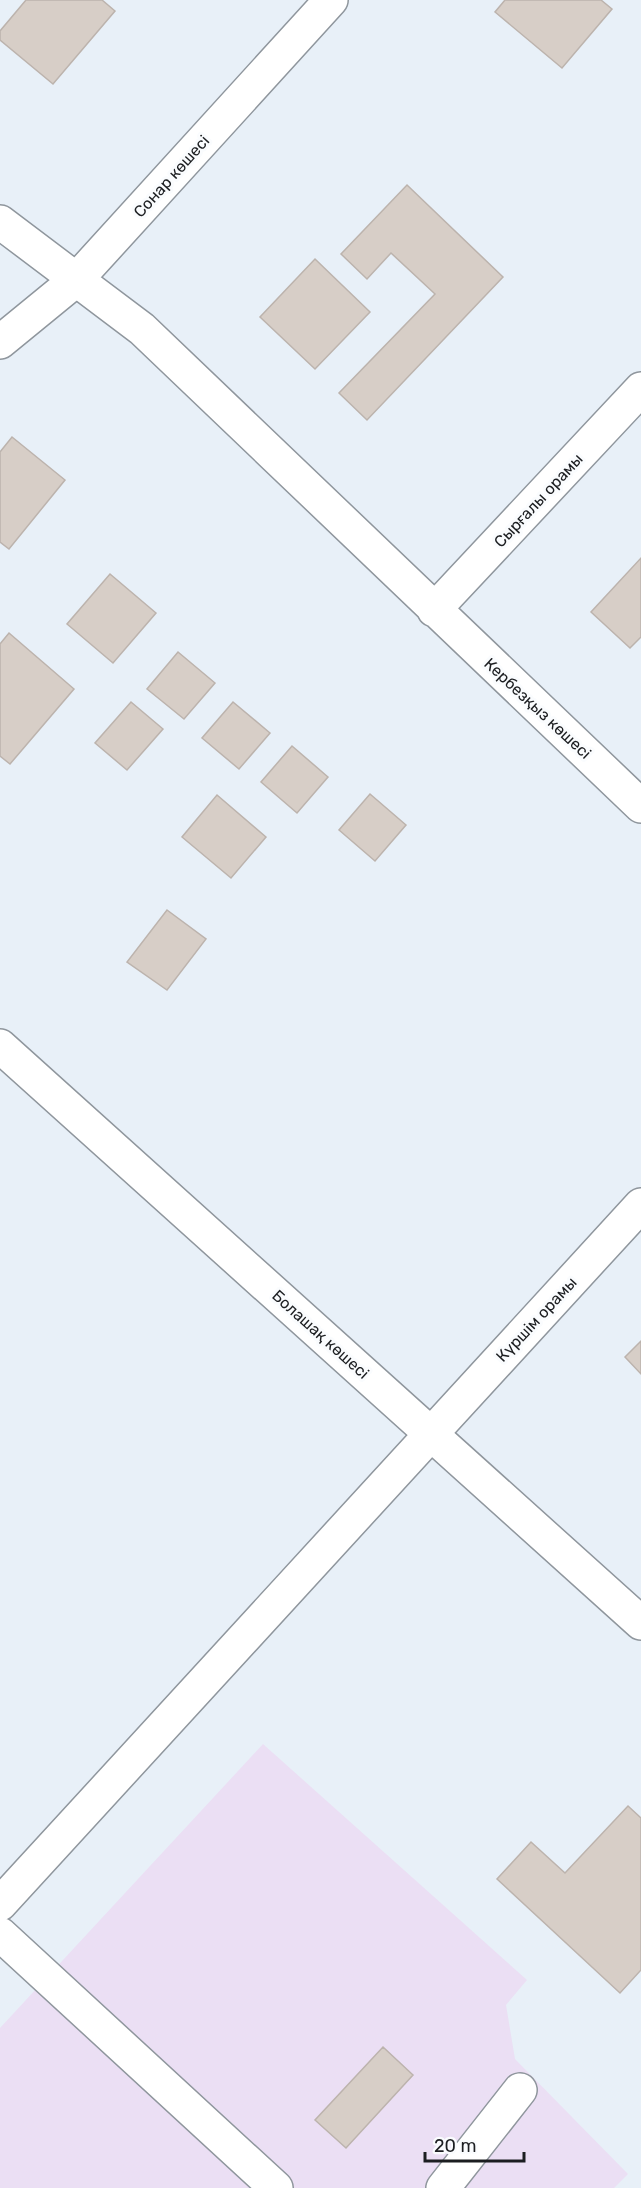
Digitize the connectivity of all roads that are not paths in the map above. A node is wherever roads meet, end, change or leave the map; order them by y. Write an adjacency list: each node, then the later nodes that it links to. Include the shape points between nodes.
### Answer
1 (331, 0): 3 (street, Сонар көшесі)
2 (0, 222): 3 (street, Кербезқыз көшесі)
3 (77, 279): 4 (street, Сонар көшесі); 6 (street, Кербезқыз көшесі, via 142,329)
4 (0, 342)
5 (641, 389): 6 (street, Сырғалы орамы)
6 (434, 610): 7 (street, Кербезқыз көшесі)
7 (641, 806)
8 (0, 1046): 10 (street, Болашақ көшесі)
9 (641, 1205): 10 (street, Күршім орамы)
10 (432, 1433): 11 (street, Болашақ көшесі); 12 (street, Күршім орамы)
11 (641, 1623)
12 (0, 1904)
13 (0, 1934): 15 (street)
14 (520, 2090): 16 (street)
15 (276, 2188)
16 (443, 2188)

